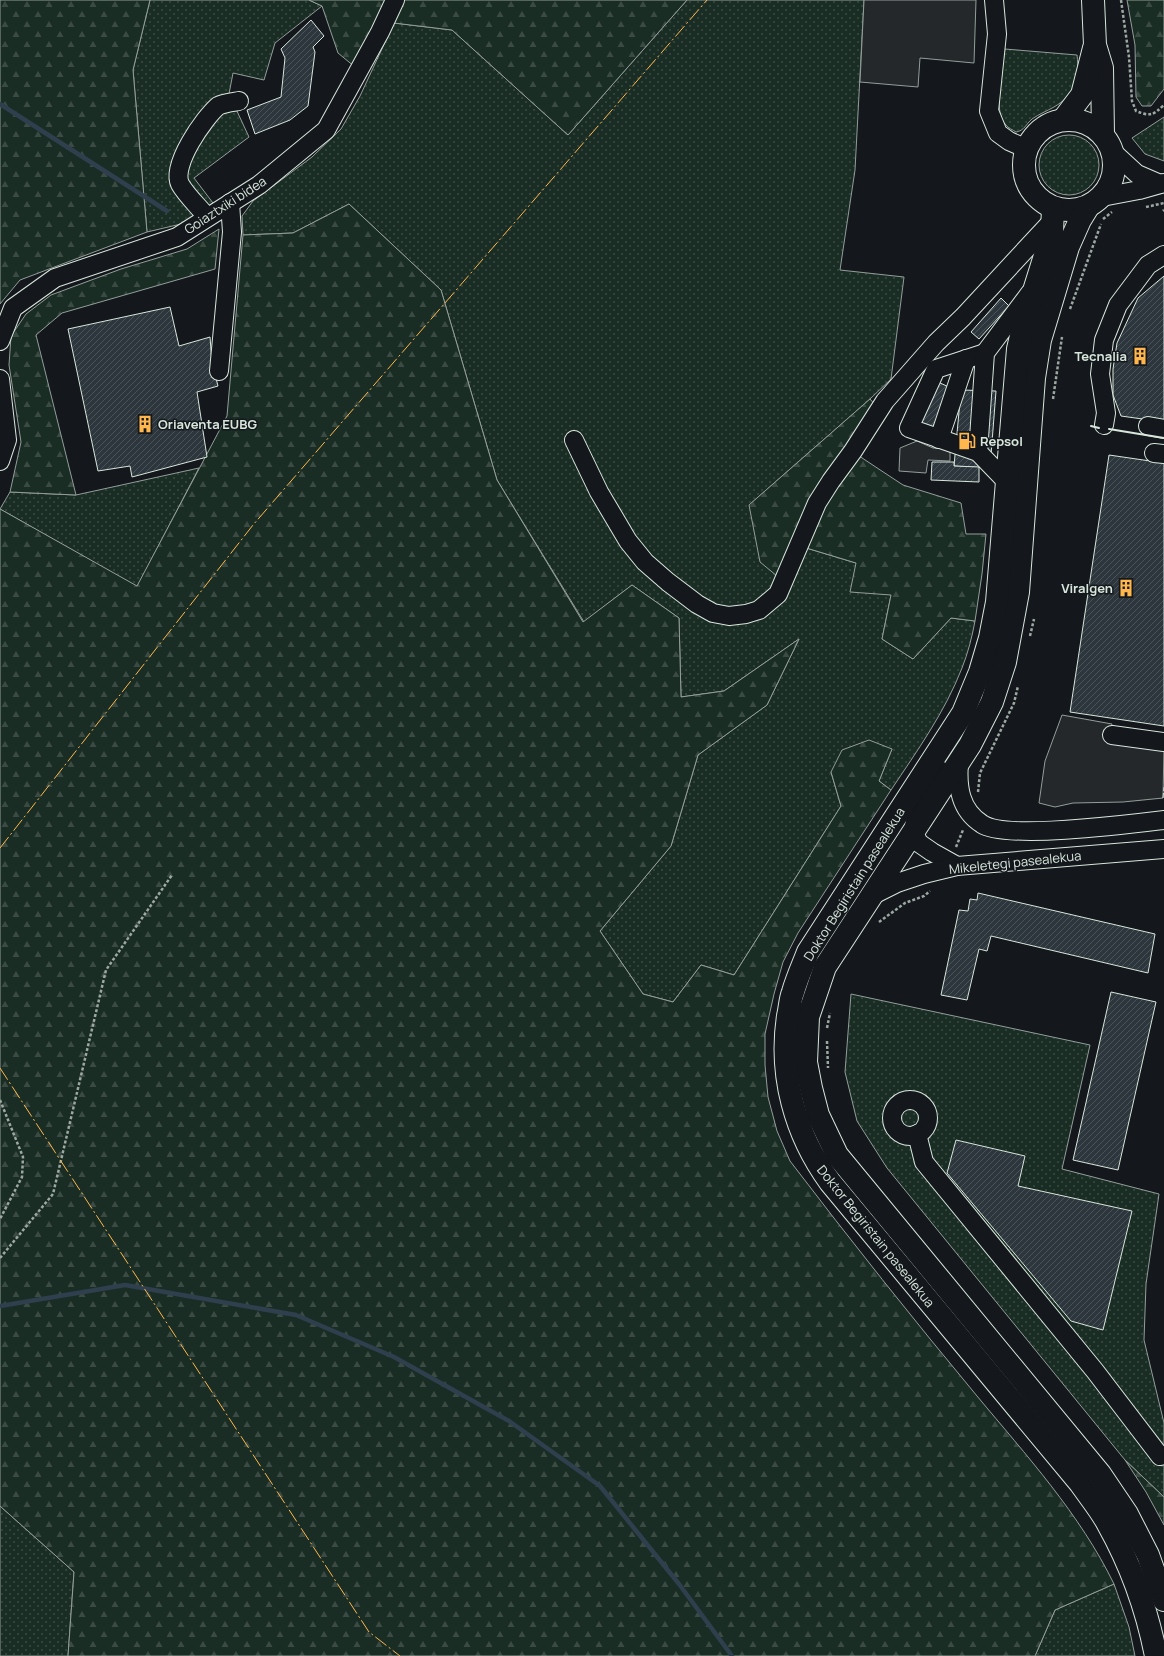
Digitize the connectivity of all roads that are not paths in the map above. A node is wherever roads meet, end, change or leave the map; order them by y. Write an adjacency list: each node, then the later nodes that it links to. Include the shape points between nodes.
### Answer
1 (394, 0): 11 (street, Goiaztxiki bidea, via 380,32 326,130 259,185)
2 (994, 0): 8 (street, via 997,34 989,111 998,132 1009,141)
3 (1093, 0): 4 (main road)
4 (1095, 45): 6 (main road, via 1082,95); 7 (main road, via 1102,68)
5 (239, 101): 13 (street, via 220,105 203,121 179,167 179,183)
6 (1063, 120): 7 (main road, via 1077,120 1090,124); 8 (main road, via 1038,131)
7 (1108, 143): 9 (street, via 1137,174); 10 (main road, via 1115,163 1114,176 1109,187)
8 (1027, 149): 12 (main road, via 1023,168 1026,181 1032,193)
9 (1162, 184): 10 (street)
10 (1095, 202): 12 (main road); 30 (main road, via 1080,220 1068,247 1040,340 1034,378 1018,592 1005,662 992,702)
11 (230, 203): 13 (street, Goiaztxiki bidea); 19 (street, via 232,232)
12 (1053, 215): 15 (main road, Doktor Begiristain pasealekua, via 1052,233); 23 (street, via 885,401 817,504 778,594 759,610 729,616 713,613 697,604 645,562 628,542 599,492)
13 (207, 218): 16 (street, Goiaztxiki bidea, via 177,237 56,278 13,308)
14 (1164, 254): 21 (street, via 1148,265 1118,305 1104,340 1100,374 1106,413)
15 (1035, 286): 17 (street); 26 (main road, Doktor Begiristain pasealekua, via 1018,349)
16 (0, 341)
17 (985, 353): 18 (street); 24 (street)
18 (966, 359): 22 (street); 22 (street, via 936,368 909,428)
19 (220, 371)
20 (0, 379): 25 (street, via 7,440)
21 (1104, 425)
22 (939, 439): 24 (street)
23 (574, 440)
24 (978, 452): 26 (street)
25 (0, 461)
26 (1007, 482): 29 (main road, Doktor Begiristain pasealekua, via 997,602 990,638 964,713)
27 (1164, 730): 28 (street, via 1112,729)
28 (1164, 742)
29 (942, 747): 32 (street, Doktor Begiristain pasealekua, via 935,773 919,803); 39 (main road, Doktor Begiristain pasealekua, via 808,952 792,993 785,1034 786,1071 791,1097 806,1143 830,1182 1080,1483 1107,1523 1133,1576 1150,1627)
30 (959, 762): 31 (street, via 960,797 966,809 982,824 997,829 1066,829); 32 (main road)
31 (1164, 820)
32 (913, 831): 34 (street, Doktor Begiristain pasealekua, via 919,843 932,852); 35 (main road, Doktor Begiristain pasealekua)
33 (1164, 849): 34 (street, Mikeletegi pasealekua)
34 (955, 858): 35 (street, Mikeletegi pasealekua)
35 (871, 896): 38 (main road, Doktor Begiristain pasealekua, via 825,967 808,1017 806,1062 818,1115 837,1155 850,1173 1100,1474 1127,1514 1145,1548)
36 (917, 1134): 37 (street, via 924,1162 1160,1456)
37 (1164, 1455)
38 (1164, 1600)
39 (1156, 1656)

